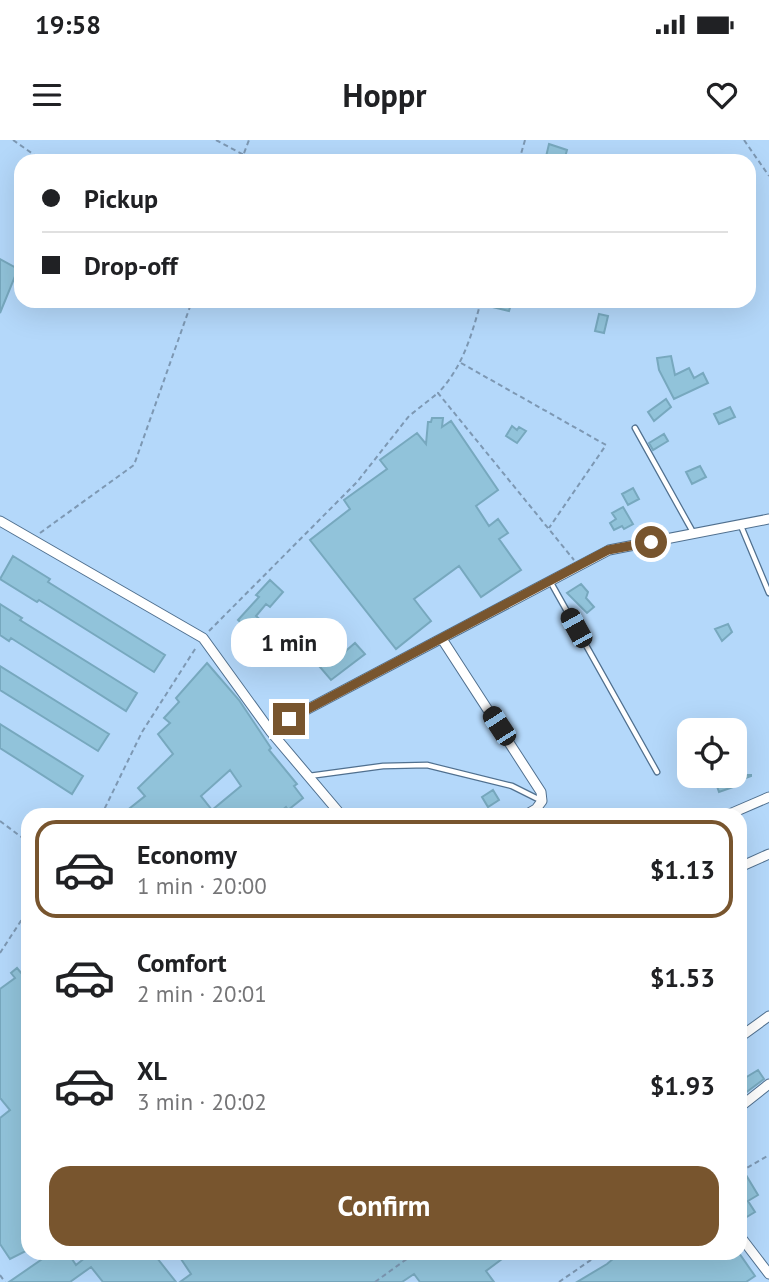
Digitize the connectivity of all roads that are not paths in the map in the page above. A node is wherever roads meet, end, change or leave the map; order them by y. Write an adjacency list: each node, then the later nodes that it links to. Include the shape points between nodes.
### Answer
1 (635, 428): 5 (lane)
2 (769, 519): 4 (street)
3 (0, 521): 9 (street, via 203,638)
4 (740, 525): 5 (street); 7 (lane)
5 (694, 534): 6 (street, via 608,550)
6 (550, 581): 8 (street); 10 (lane)
7 (769, 593)
8 (442, 639): 9 (street); 13 (street, via 541,792)
9 (271, 732): 11 (street)
10 (657, 772)
11 (308, 776): 13 (lane, via 427,765 512,786); 14 (street)
12 (769, 797): 16 (street)
13 (542, 801): 15 (street)
14 (335, 808)
15 (537, 808)
16 (744, 808)
17 (769, 854): 18 (street)
18 (747, 864)
19 (769, 1016): 20 (street)
20 (747, 1032)
21 (769, 1084): 22 (street)
22 (747, 1101)
23 (747, 1245): 24 (street)
24 (769, 1274)

